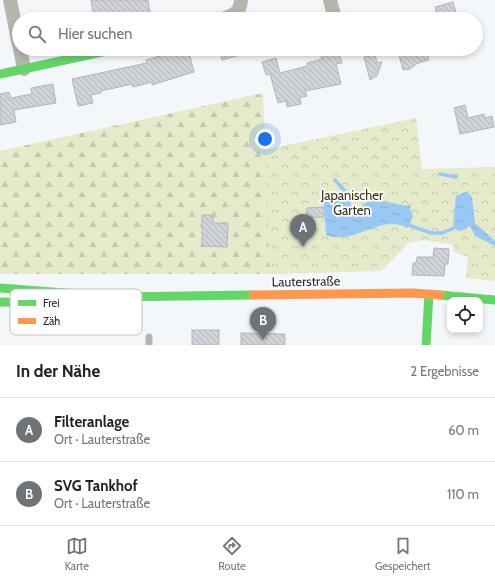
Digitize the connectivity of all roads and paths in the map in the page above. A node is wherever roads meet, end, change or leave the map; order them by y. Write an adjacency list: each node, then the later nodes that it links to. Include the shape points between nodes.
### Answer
1 (10, 0): 4 (street)
2 (241, 0): 5 (street, via 241,8)
3 (330, 0): 6 (street)
4 (12, 12)
5 (236, 12)
6 (333, 12)
7 (21, 56): 9 (street)
8 (84, 56): 9 (main road)
9 (24, 69): 10 (main road)
10 (0, 74)
11 (0, 288): 12 (main road, Lauterstraße)
12 (13, 289)
13 (429, 294): 14 (main road, Lauterstraße, via 365,292); 15 (main road, Lauterstraße); 20 (main road)
14 (142, 296)
15 (495, 300)
16 (0, 302): 17 (main road)
17 (10, 302)
18 (148, 337): 19 (lane)
19 (149, 345)
20 (426, 345)

